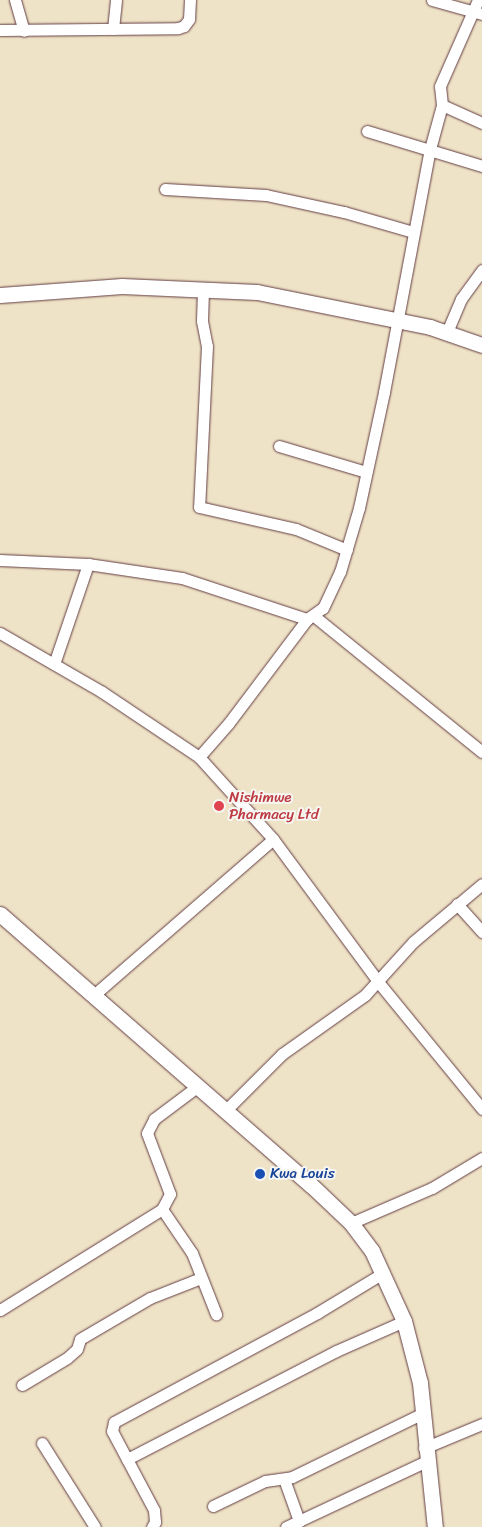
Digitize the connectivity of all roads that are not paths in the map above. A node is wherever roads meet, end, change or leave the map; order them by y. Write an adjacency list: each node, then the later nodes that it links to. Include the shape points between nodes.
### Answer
1 (15, 0): 9 (street)
2 (116, 0): 7 (street)
3 (190, 0): 7 (street, via 189,19 184,26)
4 (432, 0): 6 (street)
5 (478, 0): 6 (street)
6 (477, 13): 10 (street, via 440,86)
7 (113, 29): 9 (street)
8 (0, 30): 9 (street)
9 (24, 31)
10 (442, 105): 11 (street); 13 (street)
11 (482, 123)
12 (367, 130): 13 (street)
13 (430, 149): 14 (street); 16 (street)
14 (482, 166)
15 (165, 189): 16 (street, via 266,195 344,212)
16 (413, 232): 20 (street)
17 (482, 270): 21 (street, via 461,299)
18 (203, 291): 19 (street, via 122,286); 20 (street, via 274,295); 25 (street, via 202,321 207,346 199,507 296,529)
19 (0, 295)
20 (396, 321): 21 (street); 24 (street)
21 (447, 332): 22 (street)
22 (482, 345)
23 (279, 446): 24 (street)
24 (366, 472): 25 (street)
25 (347, 550): 28 (street, via 331,594)
26 (0, 560): 27 (street)
27 (88, 564): 28 (street, via 182,578); 30 (street)
28 (311, 617): 31 (street); 32 (street, via 228,724)
29 (0, 633): 30 (street)
30 (54, 664): 32 (street)
31 (482, 752)
32 (198, 757): 33 (street)
33 (273, 839): 38 (street); 39 (street)
34 (482, 884): 35 (street)
35 (457, 904): 37 (street); 38 (street, via 413,942 384,972)
36 (0, 914): 39 (street)
37 (482, 932)
38 (378, 983): 41 (street, via 348,1009 282,1054); 42 (street)
39 (95, 994): 40 (street)
40 (198, 1086): 41 (street); 44 (street, via 154,1119 148,1133 170,1194)
41 (227, 1109): 45 (street)
42 (482, 1109)
43 (482, 1158): 45 (street, via 432,1188)
44 (162, 1209): 47 (street, via 192,1253); 48 (street)
45 (351, 1223): 46 (street, via 372,1251)
46 (383, 1273): 50 (street); 56 (street, via 316,1313 114,1422 112,1431)
47 (201, 1278): 49 (street); 51 (street, via 150,1298 88,1334 80,1339 77,1349 67,1358)
48 (0, 1310)
49 (216, 1314)
50 (404, 1321): 52 (street, via 420,1384); 56 (street, via 336,1351)
51 (22, 1385)
52 (421, 1414): 55 (street); 57 (street)
53 (482, 1424): 55 (street)
54 (42, 1443): 60 (street)
55 (425, 1455): 59 (street); 63 (street)
56 (127, 1459): 61 (street, via 154,1510)
57 (284, 1478): 58 (street, via 265,1481); 59 (street)
58 (213, 1506)
59 (299, 1521): 62 (street)
60 (95, 1527)
61 (152, 1527)
62 (286, 1527)
63 (435, 1527)

